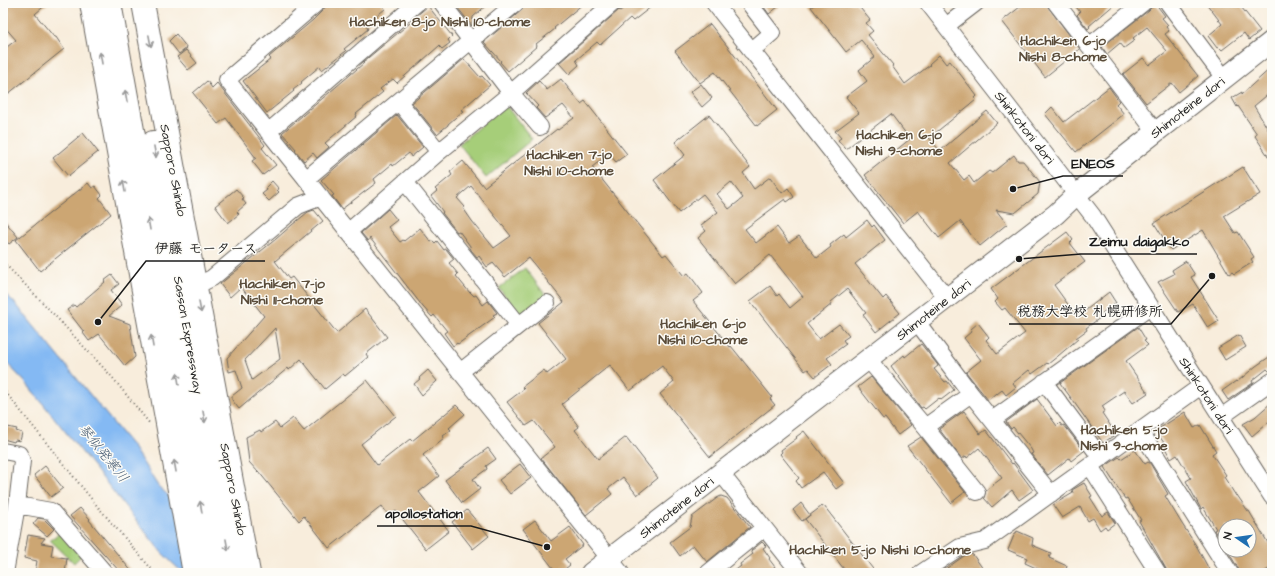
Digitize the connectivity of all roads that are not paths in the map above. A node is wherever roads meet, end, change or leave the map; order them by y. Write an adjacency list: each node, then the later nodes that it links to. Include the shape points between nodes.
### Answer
1 (91, 3): 61 (highway, one-way to 1)
2 (110, 3): 62 (highway, Sasson Expressway, one-way to 2)
3 (128, 3): 63 (highway, Sasson Expressway, one-way to 63)
4 (143, 3): 34 (highway, Sapporo Shindo, one-way to 34)
5 (317, 3): 26 (street, via 227,80)
6 (417, 3): 26 (street)
7 (442, 3): 18 (street)
8 (516, 3): 18 (street)
9 (614, 3): 23 (street)
10 (714, 3): 21 (street)
11 (749, 3): 21 (street, via 772,33)
12 (928, 3): 17 (street, Shinkotoni dori)
13 (976, 3): 17 (street)
14 (1056, 3): 20 (street)
15 (1143, 3): 20 (street)
16 (1168, 3): 22 (street)
17 (946, 26): 31 (street, Shinkotoni dori)
18 (472, 41): 23 (street); 24 (street)
19 (1272, 41): 22 (main road, Shimoteine dori)
20 (1089, 46): 27 (street)
21 (751, 51): 35 (street)
22 (1224, 78): 27 (main road, Shimoteine dori)
23 (511, 93): 25 (street); 28 (street)
24 (399, 102): 28 (street); 29 (street)
25 (540, 127)
26 (268, 132): 29 (street)
27 (1155, 132): 31 (main road, Shimoteine dori)
28 (439, 152): 30 (street)
29 (306, 179): 32 (street)
30 (405, 182): 33 (street); 39 (street)
31 (1077, 194): 35 (main road, Shimoteine dori, via 1056,214); 37 (street, Shinkotoni dori)
32 (320, 197): 33 (street); 34 (street, via 298,206 212,278)
33 (348, 232): 41 (street)
34 (196, 286): 64 (highway, Sapporo Shindo, one-way to 64)
35 (947, 298): 38 (main road, Shimoteine dori)
36 (547, 303): 39 (street)
37 (1150, 306): 43 (street); 44 (street, Shinkotoni dori)
38 (917, 322): 40 (main road, Shimoteine dori); 45 (street)
39 (518, 325): 41 (street)
40 (868, 358): 48 (street); 52 (main road, Shimoteine dori)
41 (460, 372): 58 (street)
42 (1272, 381): 46 (street)
43 (1044, 382): 47 (street); 51 (street)
44 (1201, 386): 46 (street, Shinkotoni dori); 49 (street)
45 (971, 394): 47 (street); 48 (street)
46 (1221, 418): 55 (street, Shinkotoni dori)
47 (992, 420): 54 (street)
48 (925, 427): 53 (street)
49 (1140, 430): 51 (street); 70 (street)
50 (3, 451): 56 (street, via 19,454 22,461)
51 (1096, 462): 54 (street); 69 (street)
52 (720, 472): 57 (street); 58 (main road, Shimoteine dori)
53 (977, 492)
54 (1051, 494): 68 (street, via 985,541 960,547)
55 (1272, 498)
56 (12, 511): 59 (street); 60 (street, via 51,511)
57 (764, 528): 66 (street); 67 (street)
58 (615, 566): 65 (main road, Shimoteine dori)
59 (5, 573)
60 (105, 573)
61 (194, 573)
62 (213, 573)
63 (232, 573)
64 (249, 573)
65 (591, 573)
66 (708, 573)
67 (800, 573)
68 (922, 573)
69 (1158, 573)
70 (1230, 573)

